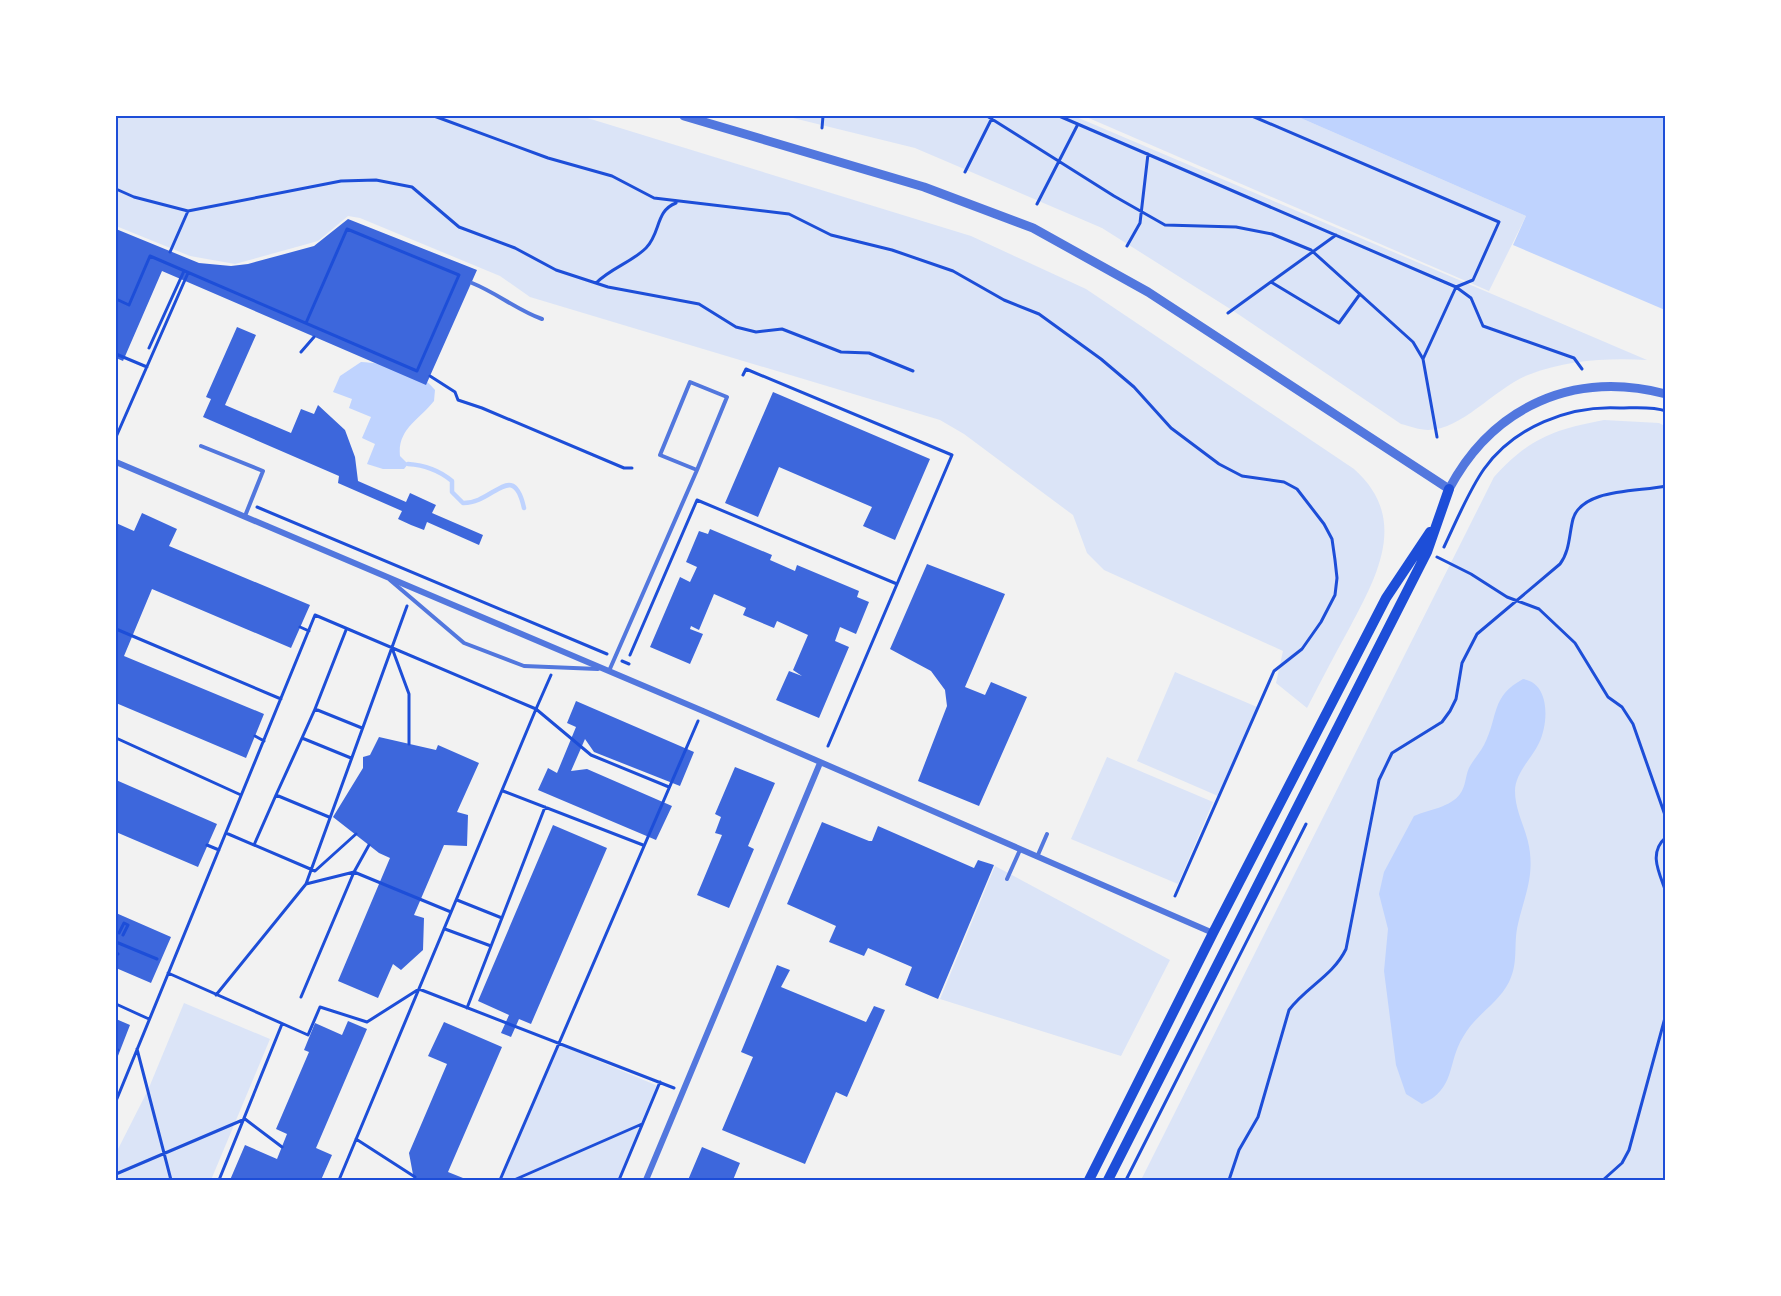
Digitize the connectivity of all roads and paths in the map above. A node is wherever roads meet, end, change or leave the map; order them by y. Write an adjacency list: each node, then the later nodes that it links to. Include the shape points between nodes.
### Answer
1 (434, 116): 14 (path, via 514,147 612,176 654,198)
2 (684, 116): 51 (street, via 924,187 1033,228 1148,292)
3 (823, 116): 9 (path)
4 (987, 116): 7 (path)
5 (1059, 116): 8 (path)
6 (1252, 116): 26 (path, via 1498,222 1473,280)
7 (992, 117): 11 (path); 12 (path)
8 (1078, 124): 10 (path); 11 (path)
9 (822, 128)
10 (1148, 154): 17 (path); 18 (path)
11 (1059, 162): 15 (path); 17 (path)
12 (965, 172)
13 (116, 189): 16 (path)
14 (678, 202): 25 (path, via 661,214 656,233 646,248 615,266); 110 (path, via 789,214 831,235 953,271 1004,300 1040,314 1101,359 1134,387 1171,428 1219,464 1242,476 1284,482 1297,489 1324,524 1332,539 1335,595 1302,649 1274,671)
15 (1036, 204)
16 (188, 211): 20 (path); 25 (path, via 341,182 376,180 412,187 459,227 515,248 556,270)
17 (1141, 212): 19 (path); 21 (path, via 1165,225 1236,227 1272,234)
18 (1336, 235): 21 (path); 26 (path)
19 (1128, 246)
20 (170, 252)
21 (1313, 252): 23 (path); 27 (path)
22 (186, 272): 28 (path, via 150,256 129,305); 31 (path); 33 (path); 37 (path)
23 (1272, 282): 27 (path, via 1339,323); 29 (path)
24 (472, 283): 30 (lane, via 501,296 523,313)
25 (596, 283): 39 (path, via 699,304 736,327 756,332 782,329 841,352 869,353)
26 (1456, 287): 36 (path); 38 (path, via 1471,298 1483,326 1574,358)
27 (1359, 294): 36 (path, via 1413,342)
28 (116, 299)
29 (1228, 313)
30 (542, 319)
31 (306, 323): 31 (path, via 347,229 459,275 417,371)
32 (314, 337): 34 (path)
33 (149, 348)
34 (301, 352)
35 (116, 354): 37 (path)
36 (1423, 359): 45 (path)
37 (147, 367): 44 (path)
38 (1582, 369)
39 (913, 371)
40 (743, 375): 59 (path, via 746,369 952,455)
41 (430, 376): 48 (path, via 455,392 465,404)
42 (1665, 394): 51 (street, via 1594,386 1538,402 1518,411 1484,439 1462,465)
43 (1665, 411): 56 (path, via 1603,407 1562,414 1527,430 1483,470)
44 (116, 437)
45 (1437, 437)
46 (201, 446): 52 (lane, via 263,471)
47 (116, 462): 53 (street)
48 (632, 468)
49 (697, 470): 49 (lane, via 727,397 690,382 660,455); 68 (lane)
50 (1665, 486): 61 (path, via 1601,495 1583,504 1574,516 1565,558)
51 (1449, 489): 54 (main road)
52 (249, 504): 53 (lane); 68 (path)
53 (245, 516): 58 (street)
54 (1439, 519): 55 (main road); 115 (main road, via 1386,598)
55 (1428, 552): 56 (path); 150 (main road)
56 (1439, 558): 57 (path); 61 (path)
57 (1434, 568)
58 (386, 577): 60 (lane); 71 (street)
59 (897, 584): 67 (path, via 697,500); 83 (path)
60 (410, 598): 66 (path); 70 (lane, via 464,643 508,662)
61 (1518, 601): 92 (path, via 1539,609 1575,643 1608,697 1633,724); 152 (path, via 1477,634 1467,648 1456,699 1442,722 1392,753 1378,780 1346,950 1340,963 1297,998 1289,1010 1258,1117 1239,1150)
62 (300, 627): 65 (path)
63 (116, 629): 73 (path)
64 (346, 629): 65 (path, via 315,615); 66 (path); 74 (path)
65 (309, 631): 73 (path)
66 (392, 649): 75 (path); 77 (path); 82 (path, via 409,694)
67 (630, 655)
68 (615, 658): 69 (path); 72 (lane)
69 (629, 664)
70 (554, 668): 71 (lane); 75 (path)
71 (602, 669): 72 (street)
72 (609, 672): 76 (street)
73 (281, 699): 81 (path)
74 (315, 709): 77 (path); 80 (path)
75 (536, 709): 86 (path, via 591,755); 87 (path)
76 (703, 711): 85 (street); 86 (path)
77 (362, 728): 84 (path)
78 (255, 736): 81 (path)
79 (116, 738): 88 (path)
80 (302, 738): 84 (path); 89 (path)
81 (264, 741): 88 (path)
82 (409, 744)
83 (828, 746)
84 (351, 758): 91 (path)
85 (820, 763): 103 (street); 133 (street)
86 (669, 787): 100 (path)
87 (503, 791): 90 (path); 111 (path)
88 (241, 795): 94 (path)
89 (276, 795): 91 (path); 98 (path)
90 (545, 807): 100 (path); 113 (path)
91 (329, 817): 105 (path)
92 (1665, 818)
93 (1307, 820): 151 (path)
94 (226, 833): 98 (path); 102 (path)
95 (356, 834): 105 (path, via 315,871)
96 (1047, 834): 104 (lane)
97 (1665, 837): 109 (path, via 1655,859)
98 (254, 845): 105 (path)
99 (369, 845): 106 (path)
100 (643, 845): 130 (path)
101 (207, 846): 102 (path)
102 (219, 850): 121 (path)
103 (1020, 850): 104 (street); 107 (lane)
104 (1037, 857): 115 (street)
105 (309, 869): 108 (path)
106 (354, 872): 108 (path); 112 (path); 124 (path)
107 (1007, 879)
108 (306, 884): 123 (path)
109 (1665, 892)
110 (1175, 896)
111 (456, 900): 112 (path); 113 (path)
112 (451, 912): 114 (path)
113 (502, 918): 118 (path)
114 (444, 929): 118 (path); 122 (path)
115 (1213, 933): 149 (main road)
116 (116, 942): 117 (path); 119 (path); 120 (path)
117 (122, 945)
118 (491, 946): 126 (path)
119 (138, 951)
120 (157, 959)
121 (168, 974): 123 (path); 128 (path)
122 (419, 989): 126 (path); 129 (path, via 367,1022 320,1007 308,1035); 137 (path)
123 (216, 995): 129 (path)
124 (301, 996)
125 (116, 1004): 128 (path)
126 (467, 1008): 130 (path)
127 (1665, 1014): 153 (path, via 1629,1150 1622,1163)
128 (149, 1019): 131 (path)
129 (282, 1024): 135 (path)
130 (557, 1042): 132 (path); 145 (path)
131 (137, 1049): 134 (path); 139 (path)
132 (660, 1082): 133 (path); 136 (path)
133 (684, 1091): 148 (street)
134 (116, 1101)
135 (245, 1119): 138 (path); 139 (path); 143 (path)
136 (642, 1124): 146 (path); 147 (path)
137 (356, 1139): 141 (path); 144 (path)
138 (282, 1148)
139 (164, 1153): 140 (path); 142 (path)
140 (116, 1174)
141 (414, 1177)
142 (171, 1180)
143 (219, 1180)
144 (339, 1180)
145 (500, 1180)
146 (514, 1180)
147 (619, 1180)
148 (646, 1180)
149 (1089, 1180)
150 (1108, 1180)
151 (1126, 1180)
152 (1229, 1180)
153 (1603, 1180)

